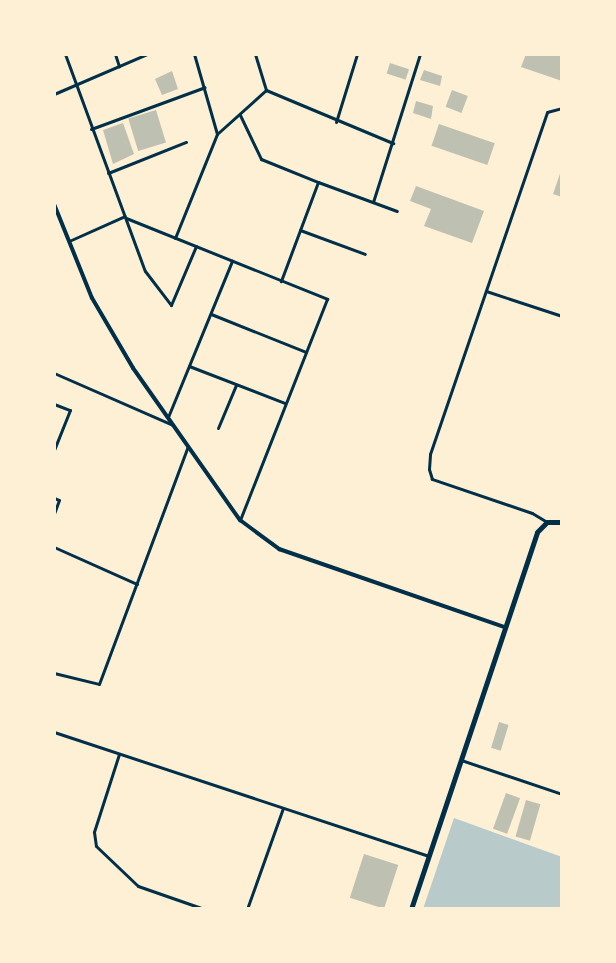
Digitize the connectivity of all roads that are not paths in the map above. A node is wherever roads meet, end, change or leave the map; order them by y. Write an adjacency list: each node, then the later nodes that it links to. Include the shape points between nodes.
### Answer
1 (65, 54): 9 (street)
2 (115, 54): 8 (street)
3 (147, 54): 8 (street)
4 (194, 54): 10 (street)
5 (255, 54): 11 (street)
6 (357, 54): 15 (street)
7 (420, 54): 19 (street)
8 (119, 66): 9 (street)
9 (77, 84): 12 (street); 16 (street)
10 (206, 87): 16 (street); 17 (street)
11 (266, 90): 14 (street); 15 (street)
12 (54, 94)
13 (562, 108): 33 (street, via 547,112)
14 (240, 116): 17 (street); 21 (street, via 261,159)
15 (336, 122): 19 (street)
16 (91, 129): 20 (street)
17 (217, 134): 27 (street)
18 (186, 142): 20 (street)
19 (393, 143): 22 (street)
20 (108, 174): 25 (street)
21 (318, 182): 22 (street); 26 (street)
22 (373, 202): 24 (street)
23 (54, 204): 28 (street)
24 (397, 211)
25 (126, 217): 27 (street); 28 (street); 29 (street, via 145,271 171,305)
26 (300, 230): 30 (street); 32 (street)
27 (175, 238): 29 (street)
28 (69, 241): 42 (street, via 92,298)
29 (196, 246): 31 (street)
30 (365, 254)
31 (232, 261): 32 (street); 34 (street)
32 (281, 281): 36 (street, via 327,299)
33 (486, 291): 35 (street); 50 (street, via 430,454 429,469 432,479 532,513)
34 (211, 314): 36 (street); 37 (street)
35 (562, 316)
36 (306, 352): 41 (street)
37 (189, 366): 39 (street); 42 (street)
38 (54, 373): 43 (street)
39 (236, 384): 41 (street); 44 (street)
40 (54, 404): 46 (street, via 70,410)
41 (286, 404): 49 (street)
42 (167, 419): 43 (street)
43 (173, 425): 45 (street)
44 (218, 428)
45 (188, 446): 49 (street); 53 (street)
46 (54, 450)
47 (54, 498): 48 (street, via 59,500)
48 (54, 514)
49 (240, 520): 54 (street, via 279,549 298,557)
50 (547, 522): 51 (main road); 54 (main road, via 537,532)
51 (562, 522)
52 (54, 547): 53 (street)
53 (136, 584): 55 (street, via 99,684)
54 (504, 627): 58 (main road)
55 (54, 673)
56 (54, 732): 57 (street)
57 (119, 754): 60 (street); 62 (street, via 94,832 96,846 138,886)
58 (459, 759): 59 (street); 61 (main road)
59 (562, 794)
60 (283, 808): 61 (street); 63 (street)
61 (429, 856): 64 (main road)
62 (204, 909)
63 (247, 909)
64 (411, 909)

